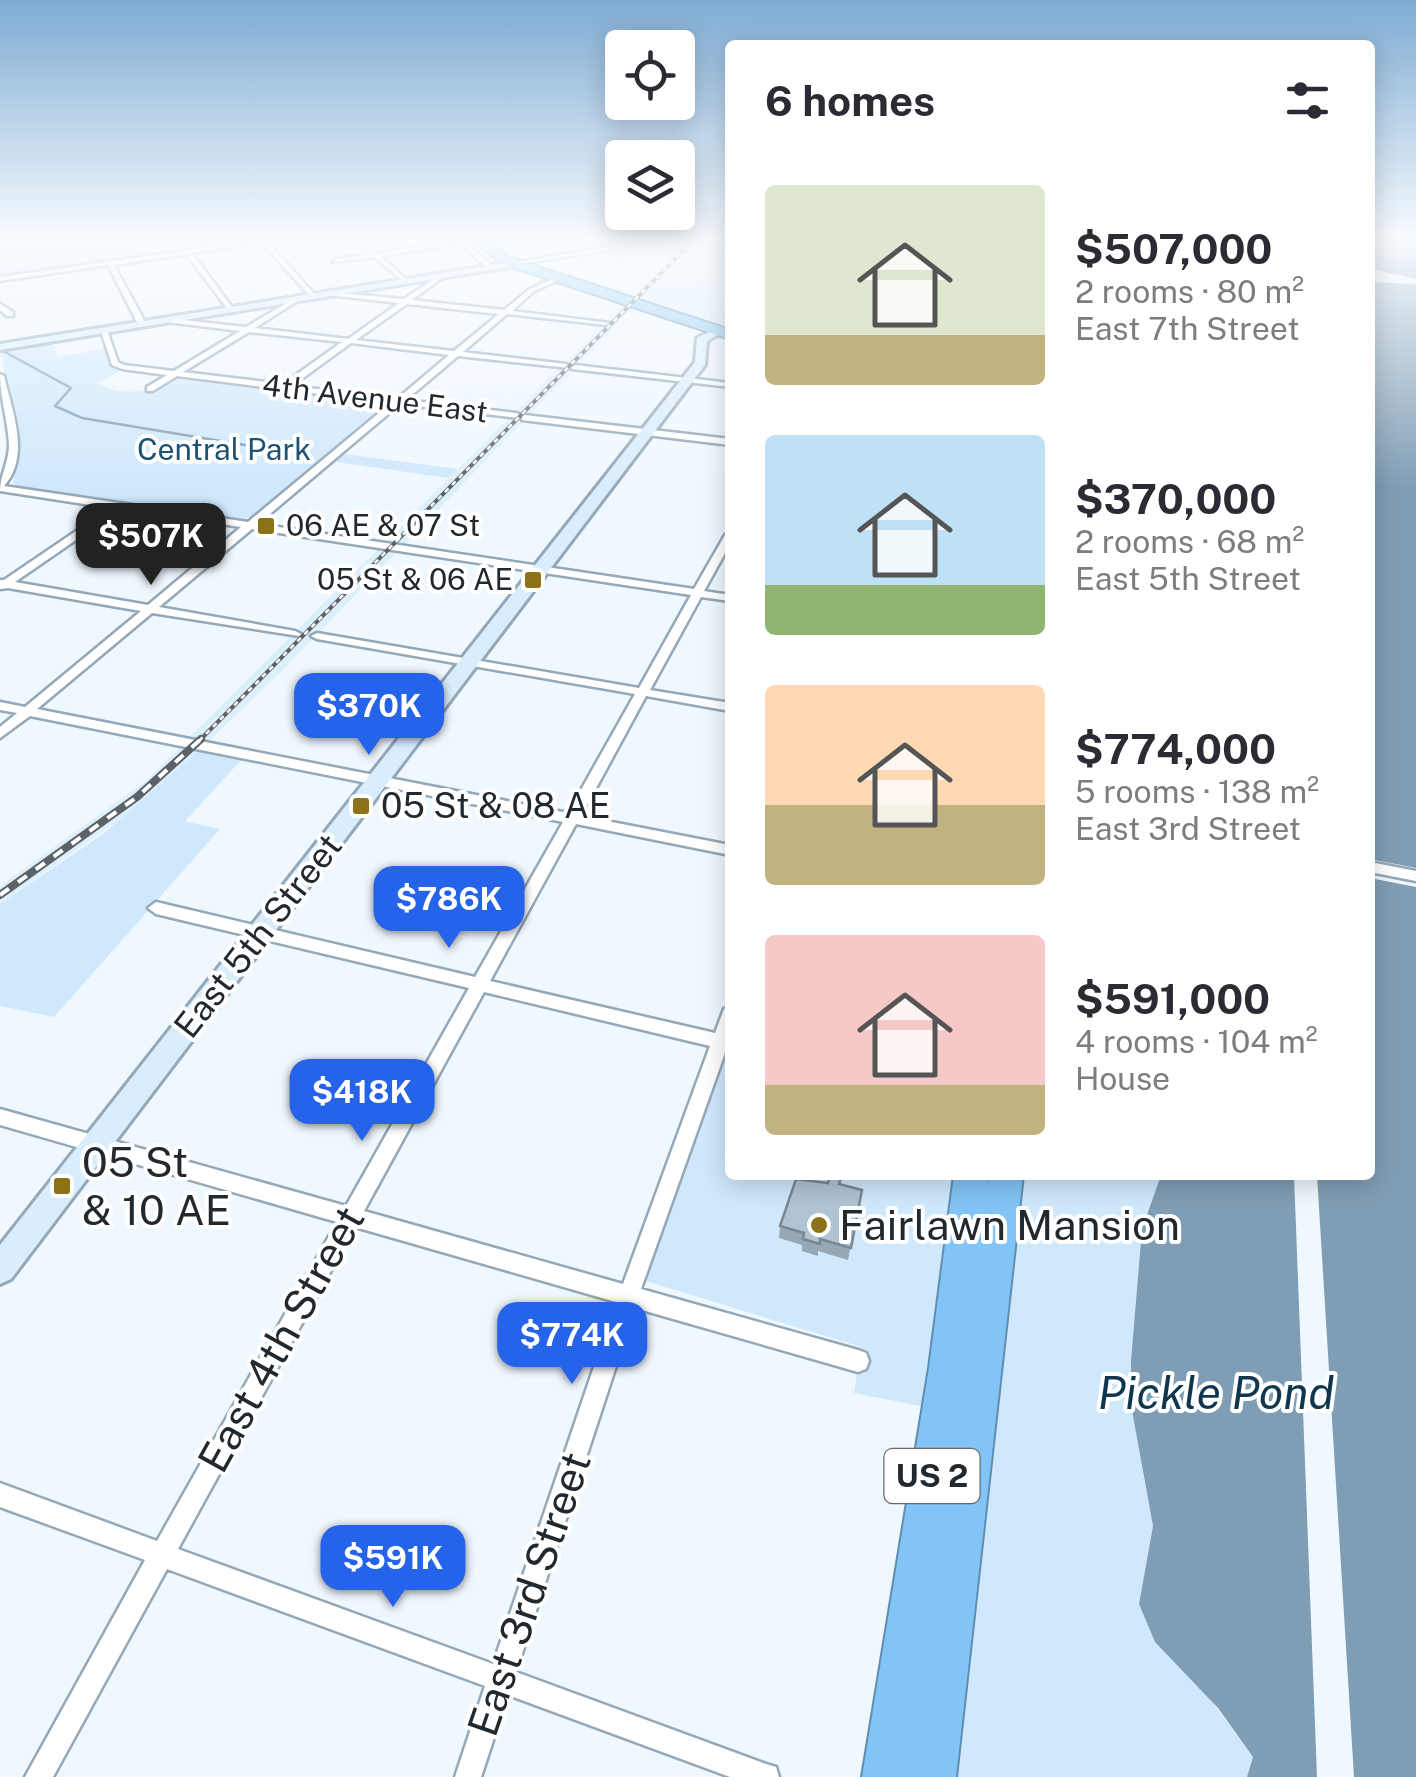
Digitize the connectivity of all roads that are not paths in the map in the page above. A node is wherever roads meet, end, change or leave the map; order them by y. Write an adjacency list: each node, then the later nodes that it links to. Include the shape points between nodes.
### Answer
1 (149, 323): 6 (street)
2 (190, 323): 8 (street)
3 (258, 323): 8 (street)
4 (376, 323): 10 (street)
5 (494, 323): 12 (street)
6 (142, 324): 7 (street)
7 (103, 330): 11 (street); 13 (street, 4th Avenue East, via 115,363)
8 (247, 330): 10 (street); 13 (street)
9 (725, 330): 15 (street, East 5th Street, via 702,340 701,362)
10 (350, 342): 12 (street); 17 (street)
11 (0, 347)
12 (457, 354): 15 (street); 19 (street)
13 (175, 374): 17 (street, 4th Avenue East); 18 (street)
14 (0, 376): 21 (street)
15 (687, 380): 16 (street); 20 (street, East 5th Street)
16 (725, 384)
17 (283, 388): 19 (street, 4th Avenue East)
18 (150, 389)
19 (399, 402): 20 (street, 4th Avenue East); 25 (street)
20 (646, 432): 22 (street, 4th Avenue East); 27 (street, East 5th Street)
21 (5, 434): 23 (street, via 14,461)
22 (725, 441)
23 (0, 486): 24 (street)
24 (119, 506): 25 (street); 28 (street)
25 (251, 526): 27 (street); 31 (street)
26 (725, 544): 29 (street, East 4th Street)
27 (540, 570): 29 (street); 34 (street, East 5th Street)
28 (2, 585): 31 (street)
29 (698, 593): 30 (street); 35 (street, East 4th Street)
30 (725, 597)
31 (150, 608): 32 (street); 38 (street)
32 (295, 634)
33 (318, 636): 34 (street)
34 (469, 663): 35 (street); 40 (street, East 5th Street)
35 (642, 693): 37 (street); 41 (street, East 4th Street)
36 (0, 706): 38 (street)
37 (725, 707)
38 (27, 711): 39 (street); 40 (street)
39 (0, 734)
40 (376, 782): 41 (street); 46 (street, East 5th Street)
41 (571, 819): 42 (street); 47 (street, East 4th Street)
42 (725, 849)
43 (1375, 868): 44 (street)
44 (1416, 876)
45 (156, 908): 46 (street)
46 (264, 931): 47 (street); 51 (street, East 5th Street)
47 (483, 983): 48 (street); 54 (street, East 4th Street)
48 (725, 1043)
49 (725, 1046): 56 (street, East 3rd Street)
50 (0, 1118): 51 (street)
51 (95, 1146): 54 (street); 55 (street, East 5th Street)
52 (970, 1180): 64 (highway, US 2)
53 (1005, 1180): 65 (highway, US 2)
54 (350, 1215): 56 (street); 59 (street, East 4th Street)
55 (0, 1269)
56 (628, 1298): 57 (street); 60 (street, East 3rd Street)
57 (858, 1361)
58 (0, 1495): 59 (street)
59 (163, 1554): 60 (street); 61 (street, East 4th Street)
60 (501, 1680): 62 (street, East 3rd Street); 63 (street)
61 (38, 1777)
62 (468, 1777)
63 (766, 1777)
64 (887, 1777)
65 (932, 1777)

